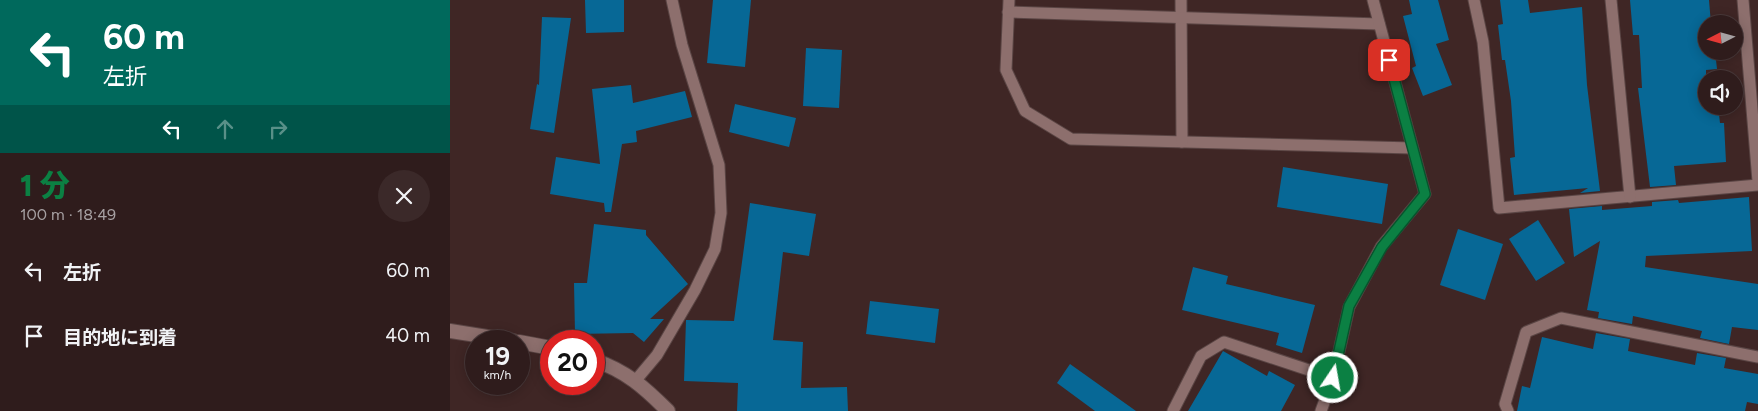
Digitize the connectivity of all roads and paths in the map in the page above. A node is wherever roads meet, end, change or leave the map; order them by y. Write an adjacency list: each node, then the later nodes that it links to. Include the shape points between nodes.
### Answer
1 (672, 0): 20 (lane, via 682,45 719,165 721,214 715,249 695,290 657,356)
2 (1181, 0): 8 (lane)
3 (1373, 0): 9 (lane)
4 (1474, 0): 14 (lane, via 1483,42 1499,208)
5 (1611, 0): 14 (lane)
6 (1742, 0): 12 (lane)
7 (1009, 6): 8 (lane); 10 (lane, via 1006,70 1025,111 1071,139)
8 (1181, 17): 9 (lane); 10 (lane)
9 (1379, 24): 11 (lane)
10 (1182, 142): 11 (lane)
11 (1412, 148): 19 (lane, via 1425,194 1382,247 1349,306)
12 (1758, 181)
13 (1758, 185): 14 (lane)
14 (1630, 197)
15 (450, 331): 16 (street)
16 (465, 333)
17 (1758, 357): 24 (lane, via 1561,318 1526,332 1505,404)
18 (605, 364): 20 (street)
19 (1333, 378): 22 (lane, via 1224,342 1201,356); 23 (lane)
20 (636, 380): 21 (street)
21 (668, 411)
22 (1172, 411)
23 (1321, 411)
24 (1508, 411)

